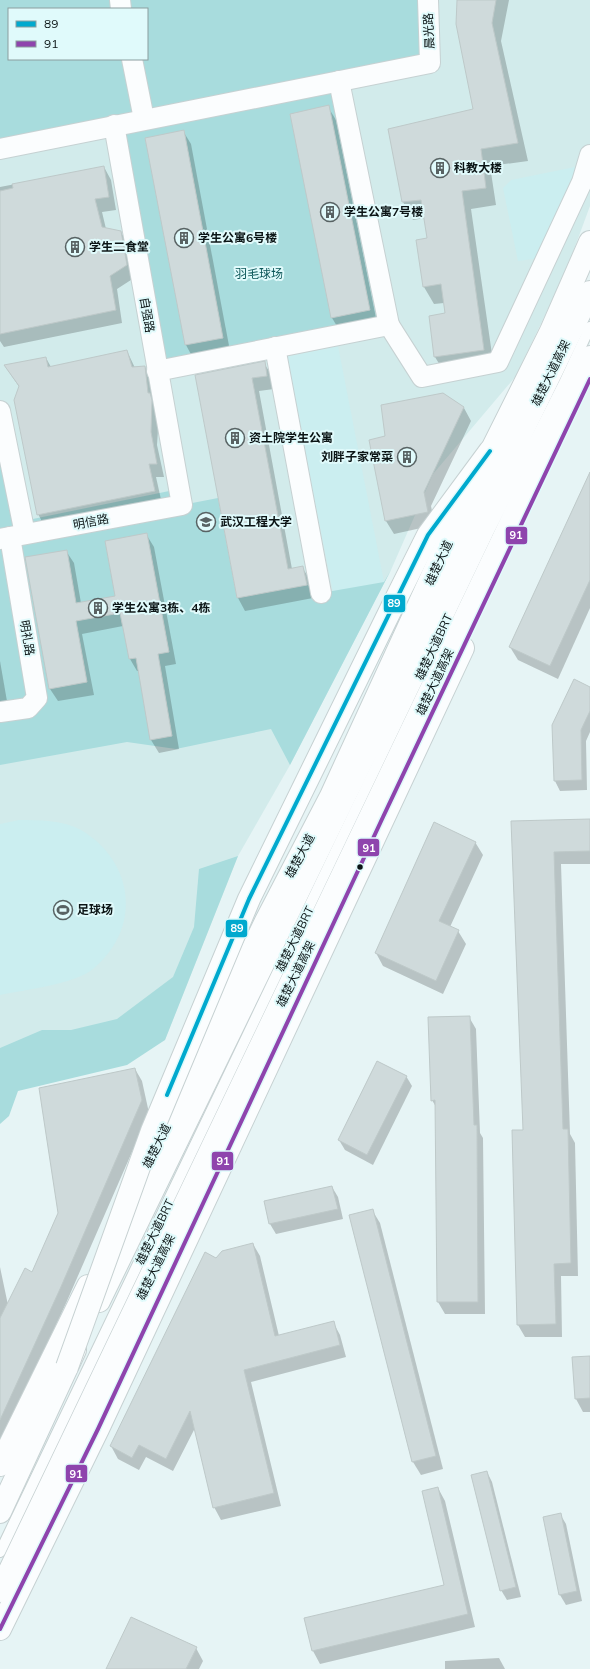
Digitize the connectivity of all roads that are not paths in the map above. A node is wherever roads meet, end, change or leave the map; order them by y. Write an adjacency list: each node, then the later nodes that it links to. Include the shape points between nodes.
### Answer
1 (428, 0): 3 (street, 晨光路, via 430,63)
2 (132, 60): 4 (street)
3 (339, 81): 4 (street); 10 (street)
4 (144, 119): 5 (street)
5 (114, 125): 6 (street); 14 (street, 自强路)
6 (0, 149)
7 (590, 155): 10 (street, via 582,182 498,362 422,377)
8 (590, 242): 17 (main road, 雄楚大道, via 551,331)
9 (590, 292): 22 (main road, 雄楚大道高架, bridge)
10 (389, 325): 12 (street)
11 (590, 327): 25 (lane, 雄楚大道BRT, via 485,540)
12 (275, 347): 14 (street); 20 (street)
13 (590, 357): 26 (main road, 雄楚大道高架)
14 (157, 371): 18 (street, 自强路)
15 (590, 379): 27 (main road, via 101,1422)
16 (0, 411): 19 (street)
17 (490, 451): 22 (main road, bridge, via 428,535 246,906 152,1131); 23 (main road, 雄楚大道, via 331,796 263,928)
18 (182, 505): 19 (street, 明信路)
19 (12, 537): 21 (street, 明礼路, via 37,698 28,708)
20 (321, 593)
21 (0, 712)
22 (67, 1367): 24 (main road, 雄楚大道高架)
23 (0, 1464)
24 (0, 1512)
25 (0, 1552)
26 (0, 1591)
27 (0, 1629)

